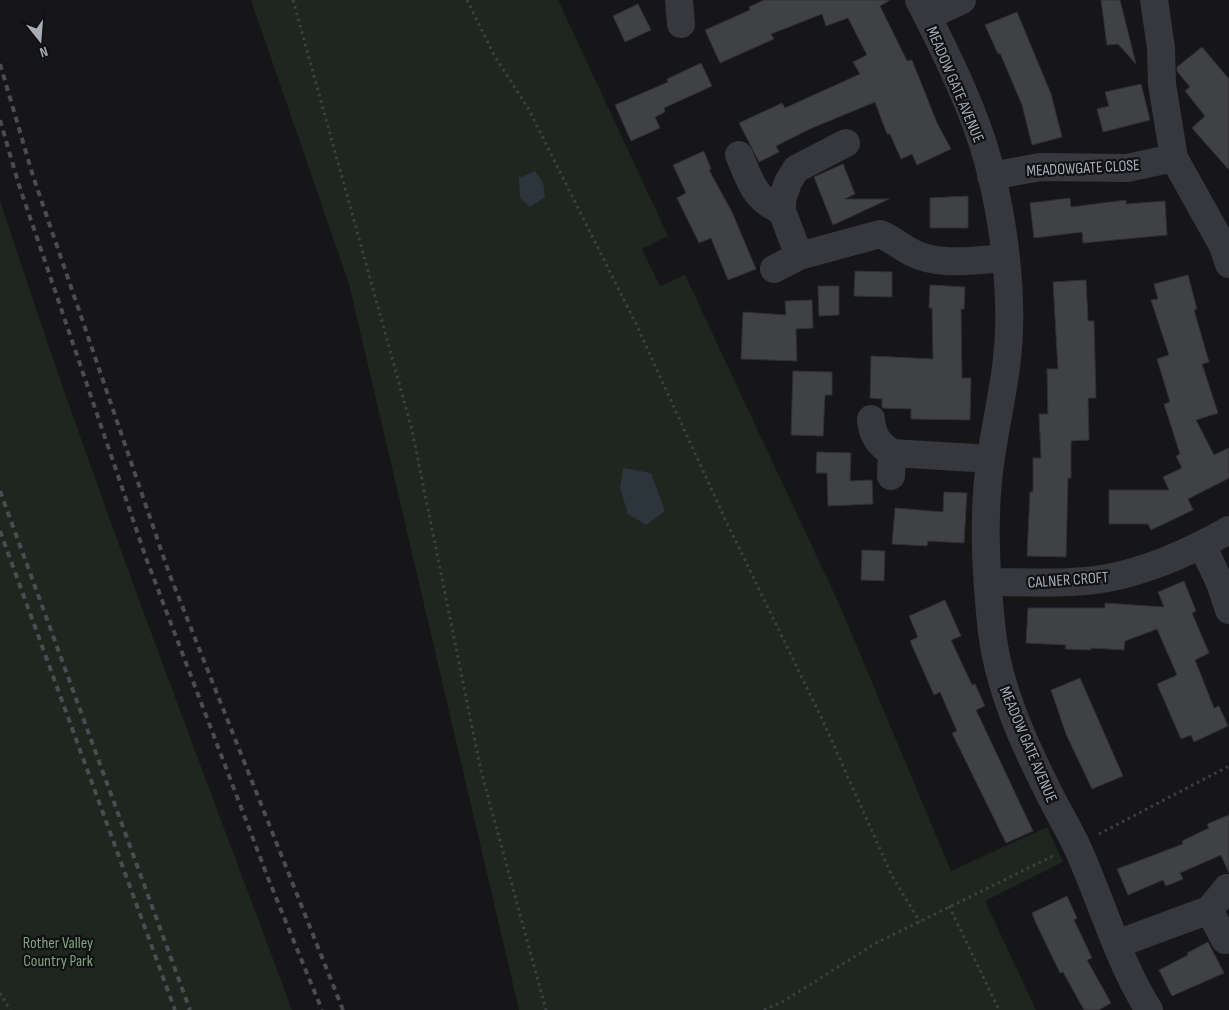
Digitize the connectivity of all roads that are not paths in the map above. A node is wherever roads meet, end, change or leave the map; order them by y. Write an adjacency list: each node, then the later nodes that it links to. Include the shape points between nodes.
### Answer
1 (962, 0): 3 (street)
2 (1154, 0): 6 (street, via 1162,84)
3 (923, 8): 7 (street, MEADOW GATE AVENUE, via 970,109)
4 (846, 143): 8 (street, via 796,169 788,182)
5 (739, 155): 8 (street, via 765,204)
6 (1174, 158): 7 (street, MEADOWGATE CLOSE, via 1127,168 1040,167); 11 (street, via 1223,246)
7 (991, 176): 10 (street, MEADOW GATE AVENUE)
8 (782, 211): 9 (street)
9 (799, 256): 10 (street, via 880,234 912,252 935,259 956,262); 12 (street)
10 (1005, 258): 14 (street, MEADOW GATE AVENUE, via 1009,330 1002,402)
11 (1229, 264)
12 (774, 269)
13 (872, 419): 14 (street, via 872,430 892,464)
14 (991, 459): 17 (street, MEADOW GATE AVENUE, via 987,516)
15 (1229, 530): 16 (street, CALNER CROFT)
16 (1202, 545): 17 (street, CALNER CROFT, via 1151,566 1108,578 1068,582); 18 (street)
17 (988, 582): 22 (street, MEADOW GATE AVENUE, via 992,635 1002,682 1043,782 1077,845)
18 (1229, 610)
19 (1227, 888): 20 (street)
20 (1209, 910): 21 (street); 22 (street)
21 (1225, 940)
22 (1117, 944): 23 (street, MEADOW GATE AVENUE)
23 (1149, 1010)

